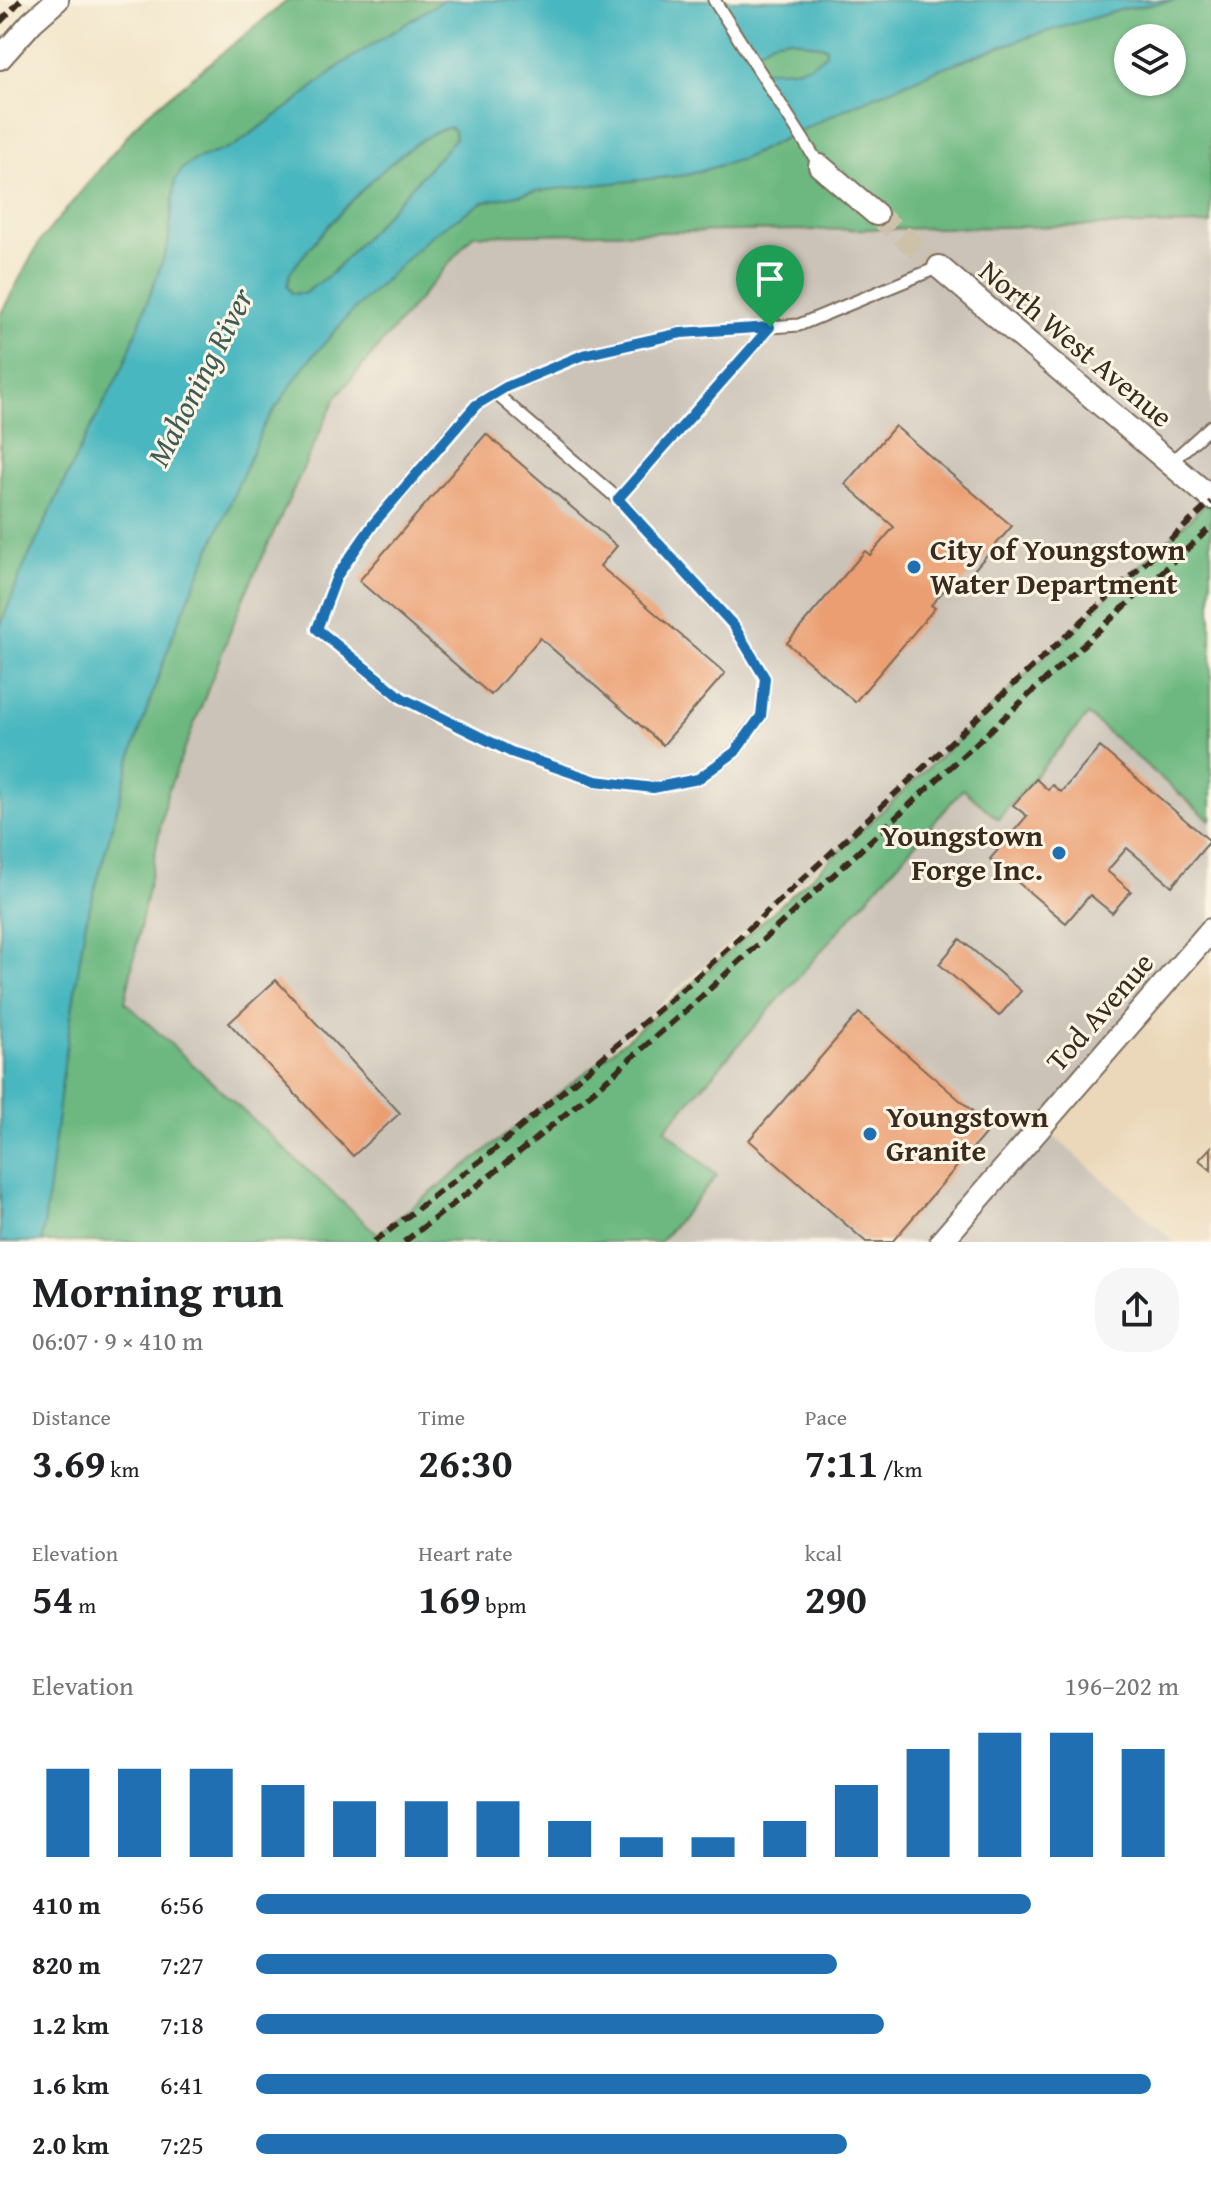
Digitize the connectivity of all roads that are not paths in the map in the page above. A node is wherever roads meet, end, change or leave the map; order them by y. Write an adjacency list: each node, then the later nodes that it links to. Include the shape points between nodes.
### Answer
1 (57, 0): 3 (street)
2 (714, 0): 4 (lane)
3 (0, 58)
4 (820, 166): 5 (street)
5 (876, 214)
6 (939, 267): 7 (lane, via 799,325); 10 (street, North West Avenue)
7 (770, 327): 8 (lane, via 681,333 583,355); 12 (lane)
8 (495, 393): 12 (lane); 12 (lane, via 476,405 374,523 337,576 317,629 402,698 511,752 596,781 653,788 698,779 735,752 761,716 765,678 734,626)
9 (1211, 426): 10 (lane)
10 (1170, 463): 11 (street, North West Avenue)
11 (1211, 498)
12 (618, 499)
13 (1210, 933): 14 (street, Tod Avenue)
14 (941, 1242)

